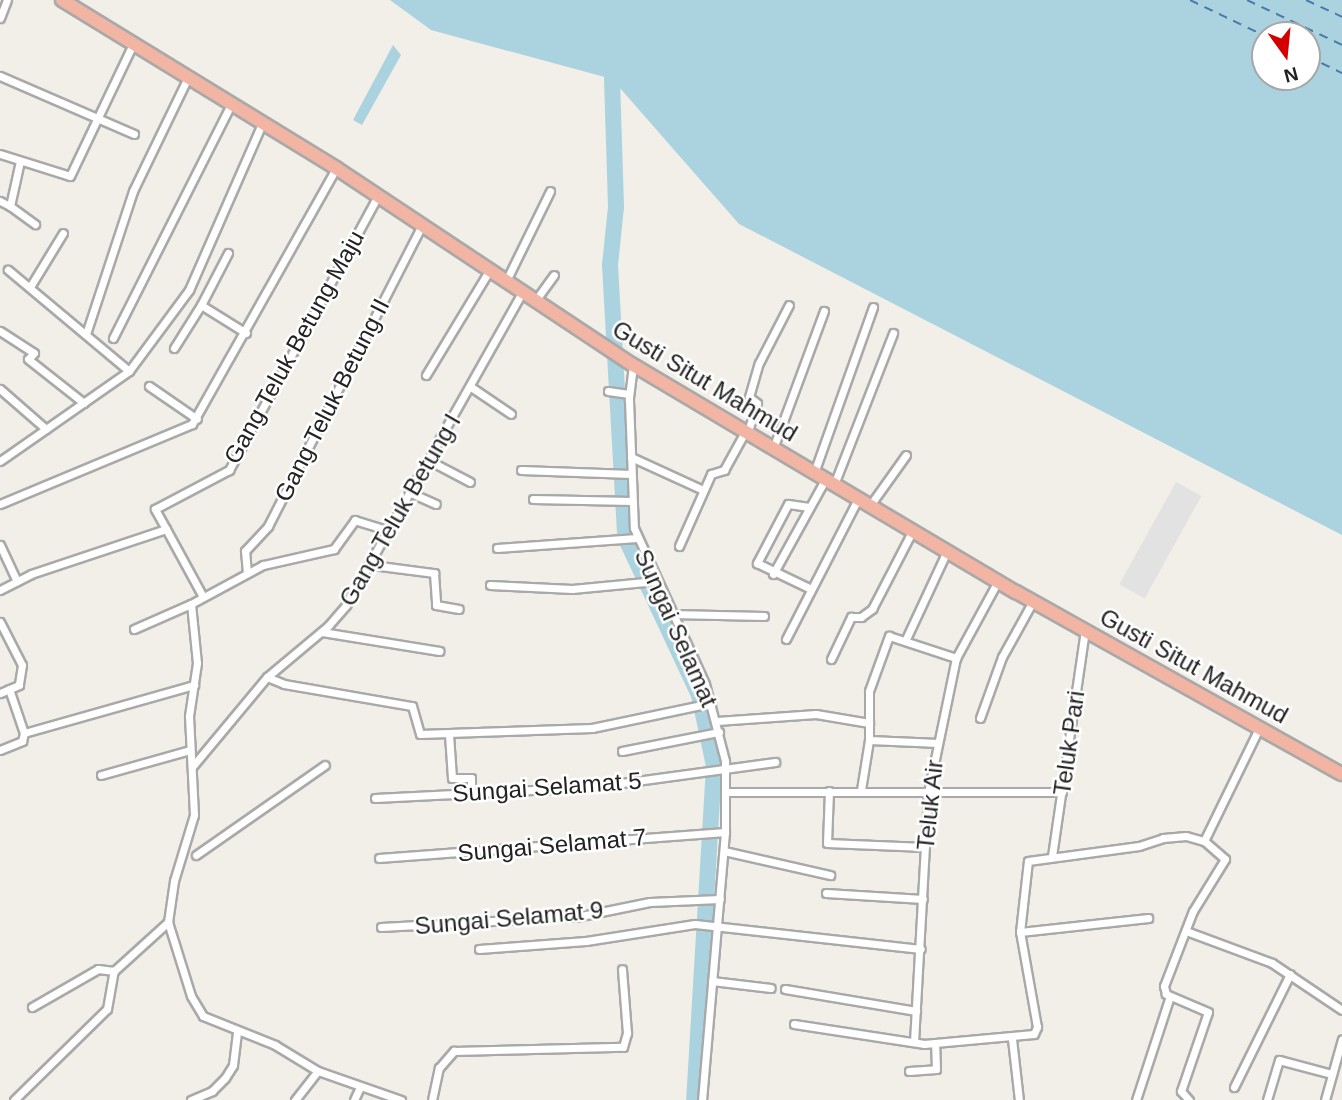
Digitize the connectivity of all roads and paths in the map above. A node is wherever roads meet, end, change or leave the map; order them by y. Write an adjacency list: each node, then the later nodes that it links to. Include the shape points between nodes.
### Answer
1 (7, 0): 3 (street)
2 (62, 0): 4 (highway, Gusti Situt Mahmud)
3 (0, 18)
4 (133, 44): 6 (highway, Gusti Situt Mahmud); 8 (street)
5 (0, 75): 8 (street)
6 (188, 78): 7 (highway, Gusti Situt Mahmud); 36 (street, via 133,191)
7 (231, 104): 9 (highway, Gusti Situt Mahmud); 37 (street)
8 (98, 115): 10 (street); 12 (street, via 70,176)
9 (262, 124): 13 (highway, Gusti Situt Mahmud); 40 (street, via 188,290)
10 (135, 134)
11 (0, 154): 12 (street)
12 (20, 161): 17 (street)
13 (336, 168): 15 (highway, Gusti Situt Mahmud); 34 (street)
14 (550, 191): 25 (street)
15 (378, 196): 19 (highway, Gusti Situt Mahmud); 68 (street, Gang Teluk Betung Maju, via 229,470 157,508 154,514)
16 (0, 201): 17 (street)
17 (10, 206): 18 (street)
18 (35, 223)
19 (422, 225): 23 (highway, Gusti Situt Mahmud); 77 (street, Gang Teluk Betung II, via 268,526 245,551)
20 (63, 233): 26 (street)
21 (228, 253): 30 (street)
22 (8, 270): 26 (street)
23 (489, 271): 25 (highway, Gusti Situt Mahmud); 41 (street)
24 (554, 275): 28 (street)
25 (505, 282): 27 (highway, Gusti Situt Mahmud)
26 (30, 287): 36 (street)
27 (522, 293): 28 (highway, Gusti Situt Mahmud); 43 (street, Gang Teluk Betung I)
28 (535, 301): 39 (highway, Gusti Situt Mahmud)
29 (789, 305): 49 (street, via 759,363 749,397 757,403)
30 (201, 306): 34 (street); 38 (street)
31 (873, 307): 56 (street)
32 (824, 311): 50 (street)
33 (0, 331): 45 (street, via 34,353 28,359)
34 (246, 333): 47 (street)
35 (893, 333): 58 (street)
36 (86, 334): 40 (street)
37 (113, 338)
38 (174, 348)
39 (631, 363): 49 (highway, Gusti Situt Mahmud); 52 (street, Sungai Selamat, via 619,392)
40 (130, 371): 45 (street)
41 (426, 375)
42 (149, 386): 47 (street)
43 (471, 387): 46 (street); 54 (street, Gang Teluk Betung I)
44 (0, 389): 48 (street)
45 (83, 403): 48 (street)
46 (511, 414)
47 (197, 419): 65 (street, via 180,431)
48 (46, 429): 53 (street)
49 (747, 430): 50 (highway, Gusti Situt Mahmud); 60 (street, via 724,470 713,472)
50 (774, 446): 56 (highway, Gusti Situt Mahmud)
51 (906, 455): 64 (street)
52 (631, 457): 57 (street, Sungai Selamat); 60 (street)
53 (0, 461)
54 (430, 461): 59 (street); 61 (street, Gang Teluk Betung I)
55 (520, 470): 57 (street)
56 (815, 470): 58 (highway, Gusti Situt Mahmud)
57 (628, 473): 63 (street, Sungai Selamat)
58 (831, 480): 64 (highway, Gusti Situt Mahmud); 67 (street)
59 (470, 482)
60 (703, 490): 73 (street)
61 (411, 493): 66 (street); 70 (street, Gang Teluk Betung I)
62 (533, 499): 63 (street)
63 (629, 500): 71 (street, Sungai Selamat)
64 (865, 500): 69 (highway, Gusti Situt Mahmud); 83 (street)
65 (0, 504)
66 (436, 504)
67 (809, 508): 78 (street); 78 (street, via 788,504 757,564)
68 (166, 529): 79 (street); 85 (street)
69 (914, 530): 75 (highway, Gusti Situt Mahmud); 99 (street, via 872,609 861,617 850,617)
70 (390, 531): 76 (street, Gang Teluk Betung I); 77 (street, via 355,520 334,549)
71 (634, 538): 74 (street); 80 (street, Sungai Selamat)
72 (0, 545): 79 (street)
73 (679, 546)
74 (497, 548)
75 (948, 550): 81 (highway, Gusti Situt Mahmud); 96 (street)
76 (372, 565): 88 (street, via 434,573 436,605); 94 (street, Gang Teluk Betung I, via 346,605)
77 (247, 573): 85 (street)
78 (773, 574): 83 (street)
79 (17, 581): 84 (street)
80 (653, 581): 82 (street, via 572,589); 89 (street, Sungai Selamat)
81 (998, 581): 86 (highway, Gusti Situt Mahmud); 98 (street, Teluk Air)
82 (490, 585)
83 (811, 589): 95 (street)
84 (0, 590)
85 (203, 597): 87 (street)
86 (1033, 601): 93 (highway, Gusti Situt Mahmud); 105 (street, via 1002,657)
87 (191, 604): 92 (street); 101 (street, via 197,663)
88 (459, 609)
89 (672, 614): 90 (street); 104 (street, Sungai Selamat)
90 (764, 616)
91 (0, 622): 102 (street, via 22,665 19,685)
92 (134, 629)
93 (1085, 630): 108 (highway, Gusti Situt Mahmud); 126 (street, Teluk Pari)
94 (321, 632): 97 (street); 100 (street, Gang Teluk Betung I)
95 (786, 639)
96 (906, 639): 98 (street); 107 (street, via 888,638 869,691)
97 (439, 651)
98 (956, 657): 113 (street, Teluk Air)
99 (831, 659)
100 (267, 677): 111 (street, via 284,684 412,706 418,713 418,734); 119 (street, Gang Teluk Betung I)
101 (194, 685): 109 (street); 115 (street)
102 (9, 689): 103 (street); 109 (street)
103 (0, 693)
104 (708, 704): 106 (street, Sungai Selamat); 111 (street, via 592,728)
105 (980, 718)
106 (717, 721): 107 (street, via 816,714); 110 (street, Sungai Selamat)
107 (869, 723): 112 (street)
108 (1260, 726): 121 (highway, Gusti Situt Mahmud); 131 (street)
109 (24, 733): 114 (street, via 22,741)
110 (716, 733): 116 (street); 120 (street, Sungai Selamat)
111 (449, 734): 127 (street, via 452,778 471,778)
112 (869, 740): 113 (street); 123 (street)
113 (937, 743): 128 (street, Teluk Air)
114 (0, 750)
115 (190, 750): 119 (street); 122 (street)
116 (622, 751)
117 (775, 762): 120 (street, Sungai Selamat 5)
118 (325, 765): 132 (street, via 198,858)
119 (192, 767): 132 (street, via 194,815)
120 (722, 769): 125 (street, Sungai Selamat); 127 (street, Sungai Selamat 5, via 592,786)
121 (1342, 774)
122 (100, 775)
123 (861, 790): 124 (street); 128 (street)
124 (829, 791): 125 (street); 133 (street, via 827,843)
125 (725, 792): 130 (street, Sungai Selamat)
126 (1062, 792): 128 (street); 135 (street, Teluk Pari)
127 (471, 793): 129 (street, Sungai Selamat 5)
128 (928, 793): 133 (street, Teluk Air)
129 (375, 798)
130 (722, 831): 134 (street, Sungai Selamat); 136 (street, Sungai Selamat 7)
131 (1204, 841): 135 (street, via 1186,836 1163,838 1139,846); 145 (street, via 1226,856)
132 (187, 846): 142 (street, via 174,881)
133 (925, 847): 140 (street, Teluk Air)
134 (724, 851): 137 (street); 139 (street, Sungai Selamat)
135 (1052, 856): 146 (street, via 1028,861)
136 (379, 858)
137 (830, 875)
138 (826, 893): 140 (street)
139 (720, 899): 143 (street, Sungai Selamat); 144 (street, Sungai Selamat 9, via 699,898 581,916)
140 (923, 899): 147 (street, Teluk Air)
141 (1148, 918): 146 (street)
142 (168, 922): 150 (street); 160 (street, via 191,996 203,1016)
143 (713, 926): 147 (street); 148 (street, via 695,924 561,944); 152 (street, Sungai Selamat)
144 (381, 928)
145 (1186, 931): 151 (street, via 1244,950); 155 (street, via 1164,986)
146 (1020, 932): 161 (street, via 1037,1027 1034,1034)
147 (921, 948): 158 (street, Teluk Air)
148 (479, 949)
149 (622, 969): 175 (street, via 627,1013 623,1047 449,1053 439,1068)
150 (114, 971): 156 (street, via 98,968); 170 (street, via 107,1009)
151 (1290, 974): 157 (street); 169 (street)
152 (712, 981): 153 (street); 176 (street, Sungai Selamat)
153 (771, 988)
154 (785, 989): 158 (street)
155 (1170, 996): 178 (street); 179 (street, via 1208,1012 1181,1091)
156 (32, 1007)
157 (1342, 1010)
158 (916, 1011): 163 (street, Teluk Air)
159 (794, 1024): 163 (street)
160 (237, 1032): 165 (street, via 275,1045); 171 (street, via 233,1065 225,1078 212,1091)
161 (1012, 1039): 164 (street); 177 (street)
162 (1342, 1039): 167 (street)
163 (914, 1042): 164 (street)
164 (935, 1043): 166 (street, via 936,1069)
165 (318, 1071): 168 (street); 172 (street)
166 (909, 1071)
167 (1332, 1074): 180 (street, via 1279,1060); 181 (street)
168 (360, 1087): 173 (street); 174 (street)
169 (1234, 1087)
170 (14, 1100)
171 (191, 1100)
172 (295, 1100)
173 (354, 1100)
174 (401, 1100)
175 (432, 1100)
176 (702, 1100)
177 (1020, 1100)
178 (1136, 1100)
179 (1189, 1100)
180 (1267, 1100)
181 (1325, 1100)

